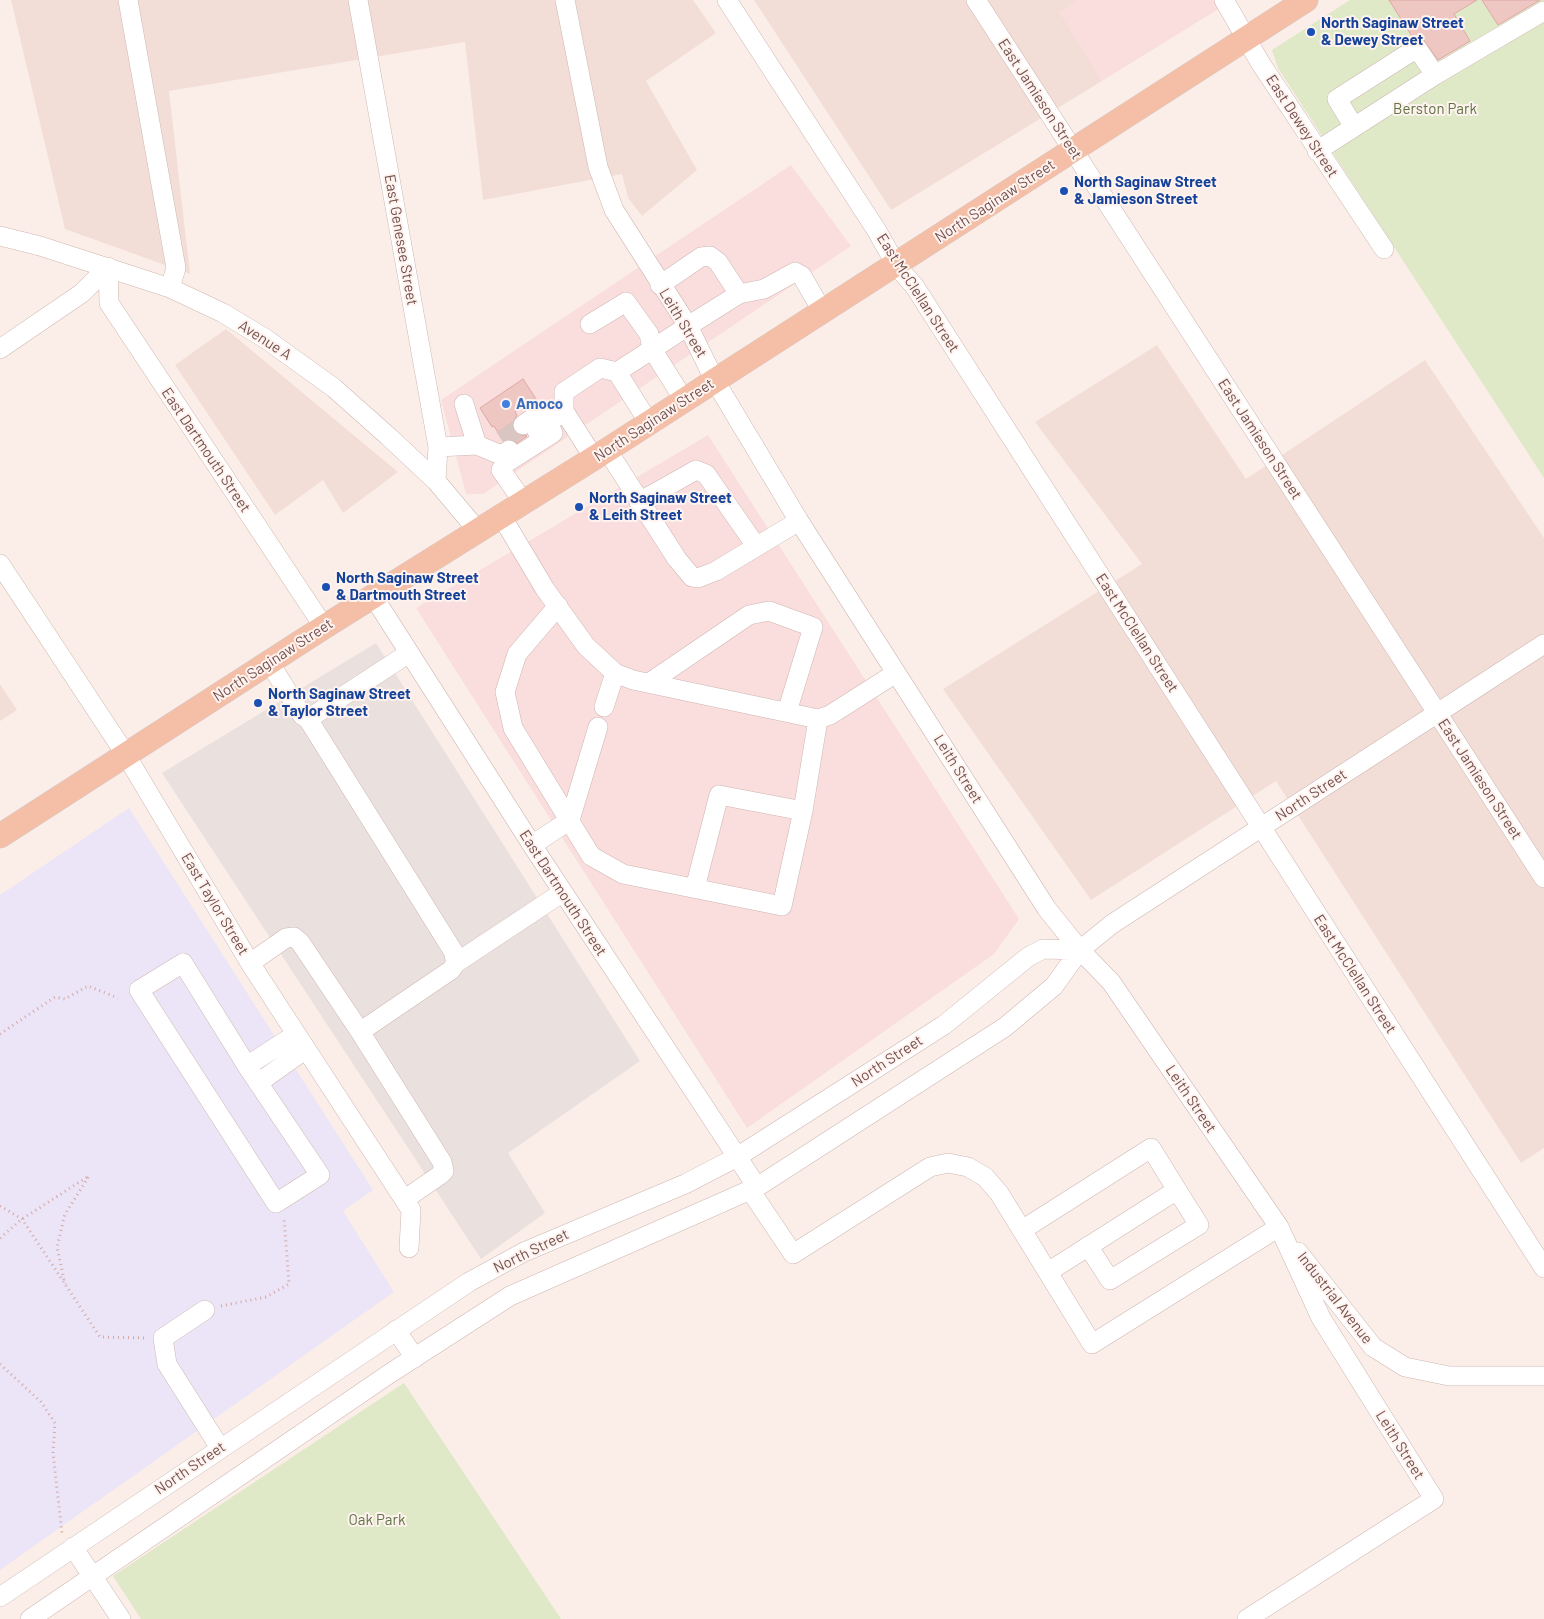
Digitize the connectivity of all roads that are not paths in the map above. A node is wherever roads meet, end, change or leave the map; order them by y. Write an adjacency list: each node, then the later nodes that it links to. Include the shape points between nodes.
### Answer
1 (128, 0): 19 (street, via 176,268)
2 (358, 0): 35 (street, East Genesee Street)
3 (566, 0): 18 (street, Leith Street, via 598,167 614,210)
4 (727, 0): 16 (street, East McClellan Street)
5 (976, 0): 12 (street, East Jamieson Street)
6 (1224, 0): 9 (street, East Dewey Street)
7 (1306, 0): 9 (main road, North Saginaw Street)
8 (1544, 11): 10 (street)
9 (1246, 40): 12 (main road, North Saginaw Street); 13 (street, East Dewey Street)
10 (1435, 75): 11 (street); 11 (street, via 1417,48 1345,94 1337,100)
11 (1354, 127): 13 (street)
12 (1073, 149): 16 (main road, North Saginaw Street); 57 (street, East Jamieson Street)
13 (1317, 151): 15 (street, East Dewey Street)
14 (0, 236): 17 (street, Avenue A)
15 (1384, 249)
16 (896, 265): 21 (main road, North Saginaw Street); 64 (street, East McClellan Street, via 915,287)
17 (108, 267): 19 (street, Avenue A); 24 (street, via 82,293); 48 (street, East Dartmouth Street, via 109,303)
18 (660, 285): 20 (street, via 701,258 710,256 718,262); 23 (street, Leith Street)
19 (170, 288): 38 (street, Avenue A, via 266,339 319,377)
20 (738, 294): 21 (street, via 764,289 795,272 802,276); 23 (street)
21 (822, 312): 27 (main road, North Saginaw Street)
22 (590, 324): 25 (street, via 626,302 649,334)
23 (688, 326): 25 (street); 27 (street, Leith Street)
24 (0, 348)
25 (652, 349): 26 (street); 28 (street)
26 (617, 372): 30 (street, via 600,368 564,392); 31 (street)
27 (715, 381): 28 (main road, North Saginaw Street); 42 (street, Leith Street)
28 (684, 400): 31 (main road, North Saginaw Street)
29 (464, 404): 34 (street)
30 (564, 411): 32 (street); 37 (street)
31 (650, 423): 37 (main road, North Saginaw Street)
32 (547, 424): 33 (street, via 540,413); 36 (street, via 553,433)
33 (527, 430)
34 (477, 445): 35 (street); 36 (street)
35 (438, 446): 38 (street, East Genesee Street)
36 (504, 452): 40 (street, via 501,470)
37 (600, 454): 39 (street); 40 (main road, North Saginaw Street)
38 (436, 481): 43 (street, Avenue A)
39 (639, 502): 44 (street, via 696,470 706,474); 44 (street, via 692,577 716,571)
40 (524, 503): 41 (main road, North Saginaw Street)
41 (502, 517): 43 (main road, North Saginaw Street); 47 (street)
42 (799, 521): 44 (street); 53 (street, Leith Street)
43 (478, 531): 46 (main road, North Saginaw Street)
44 (756, 546)
45 (0, 564): 61 (street, East Taylor Street)
46 (373, 596): 48 (main road, North Saginaw Street); 50 (street, East Dartmouth Street)
47 (558, 606): 52 (street, via 586,646); 63 (street, via 517,654 504,692 513,728)
48 (324, 627): 51 (main road, North Saginaw Street)
49 (1544, 644): 57 (street, North Street)
50 (409, 653): 58 (street); 66 (street, East Dartmouth Street)
51 (269, 662): 58 (street, via 302,715); 61 (main road, North Saginaw Street)
52 (616, 673): 54 (street); 55 (street)
53 (896, 673): 59 (street, via 830,715); 70 (street, Leith Street, via 1047,909)
54 (650, 683): 56 (street); 56 (street, via 748,615 770,611 813,627)
55 (604, 707)
56 (787, 712): 59 (street)
57 (1438, 713): 64 (street, North Street); 67 (street, East Jamieson Street)
58 (308, 719): 72 (street, via 453,951)
59 (818, 719): 62 (street)
60 (598, 727): 63 (street)
61 (126, 755): 65 (main road, North Saginaw Street); 71 (street, East Taylor Street)
62 (803, 811): 68 (street, via 718,795); 68 (street, via 782,906)
63 (570, 820): 66 (street); 68 (street, via 591,856 623,874)
64 (1261, 827): 70 (street, North Street, via 1112,924); 85 (street, East McClellan Street)
65 (0, 836)
66 (532, 845): 69 (street, East Dartmouth Street)
67 (1544, 878)
68 (695, 888)
69 (563, 892): 72 (street); 77 (street, East Dartmouth Street)
70 (1080, 950): 77 (street, North Street, via 1043,949 1028,957 944,1025); 78 (street, North Street, via 1054,986 1005,1027); 81 (street, Leith Street, via 1111,982)
71 (250, 963): 73 (street, via 286,938 294,937); 74 (street, East Taylor Street)
72 (456, 963): 73 (street, via 451,970)
73 (359, 1030): 80 (street, via 442,1162 444,1171)
74 (301, 1042): 75 (street); 76 (street); 80 (street, East Taylor Street)
75 (247, 1066): 76 (street); 76 (street, via 183,963 139,990 276,1204 320,1176)
76 (258, 1083)
77 (737, 1157): 78 (street, East Dartmouth Street); 88 (street, North Street, via 685,1184 524,1252 469,1282)
78 (754, 1188): 82 (street, East Dartmouth Street, via 793,1254 930,1167 948,1163 968,1167 985,1177); 89 (street, North Street, via 510,1296)
79 (1177, 1190): 82 (street, via 1151,1148); 83 (street); 83 (street, via 1199,1224 1166,1245 1110,1280)
80 (405, 1199): 84 (street, East Taylor Street, via 411,1210)
81 (1279, 1227): 86 (street, via 1092,1344); 90 (street, Industrial Avenue, via 1373,1346 1405,1367 1449,1376); 97 (street, Leith Street, via 1320,1318 1434,1499)
82 (1022, 1230): 86 (street)
83 (1088, 1246): 86 (street)
84 (409, 1248)
85 (1544, 1268)
86 (1048, 1272)
87 (205, 1310): 91 (street, via 163,1338 167,1364)
88 (396, 1330): 89 (street); 91 (street, North Street)
89 (415, 1358): 93 (street, North Street)
90 (1544, 1376)
91 (220, 1448): 92 (street, North Street)
92 (68, 1541): 93 (street); 94 (street, North Street)
93 (92, 1576): 95 (street, North Street); 96 (street)
94 (0, 1597)
95 (30, 1619)
96 (121, 1619)
97 (1247, 1619)

